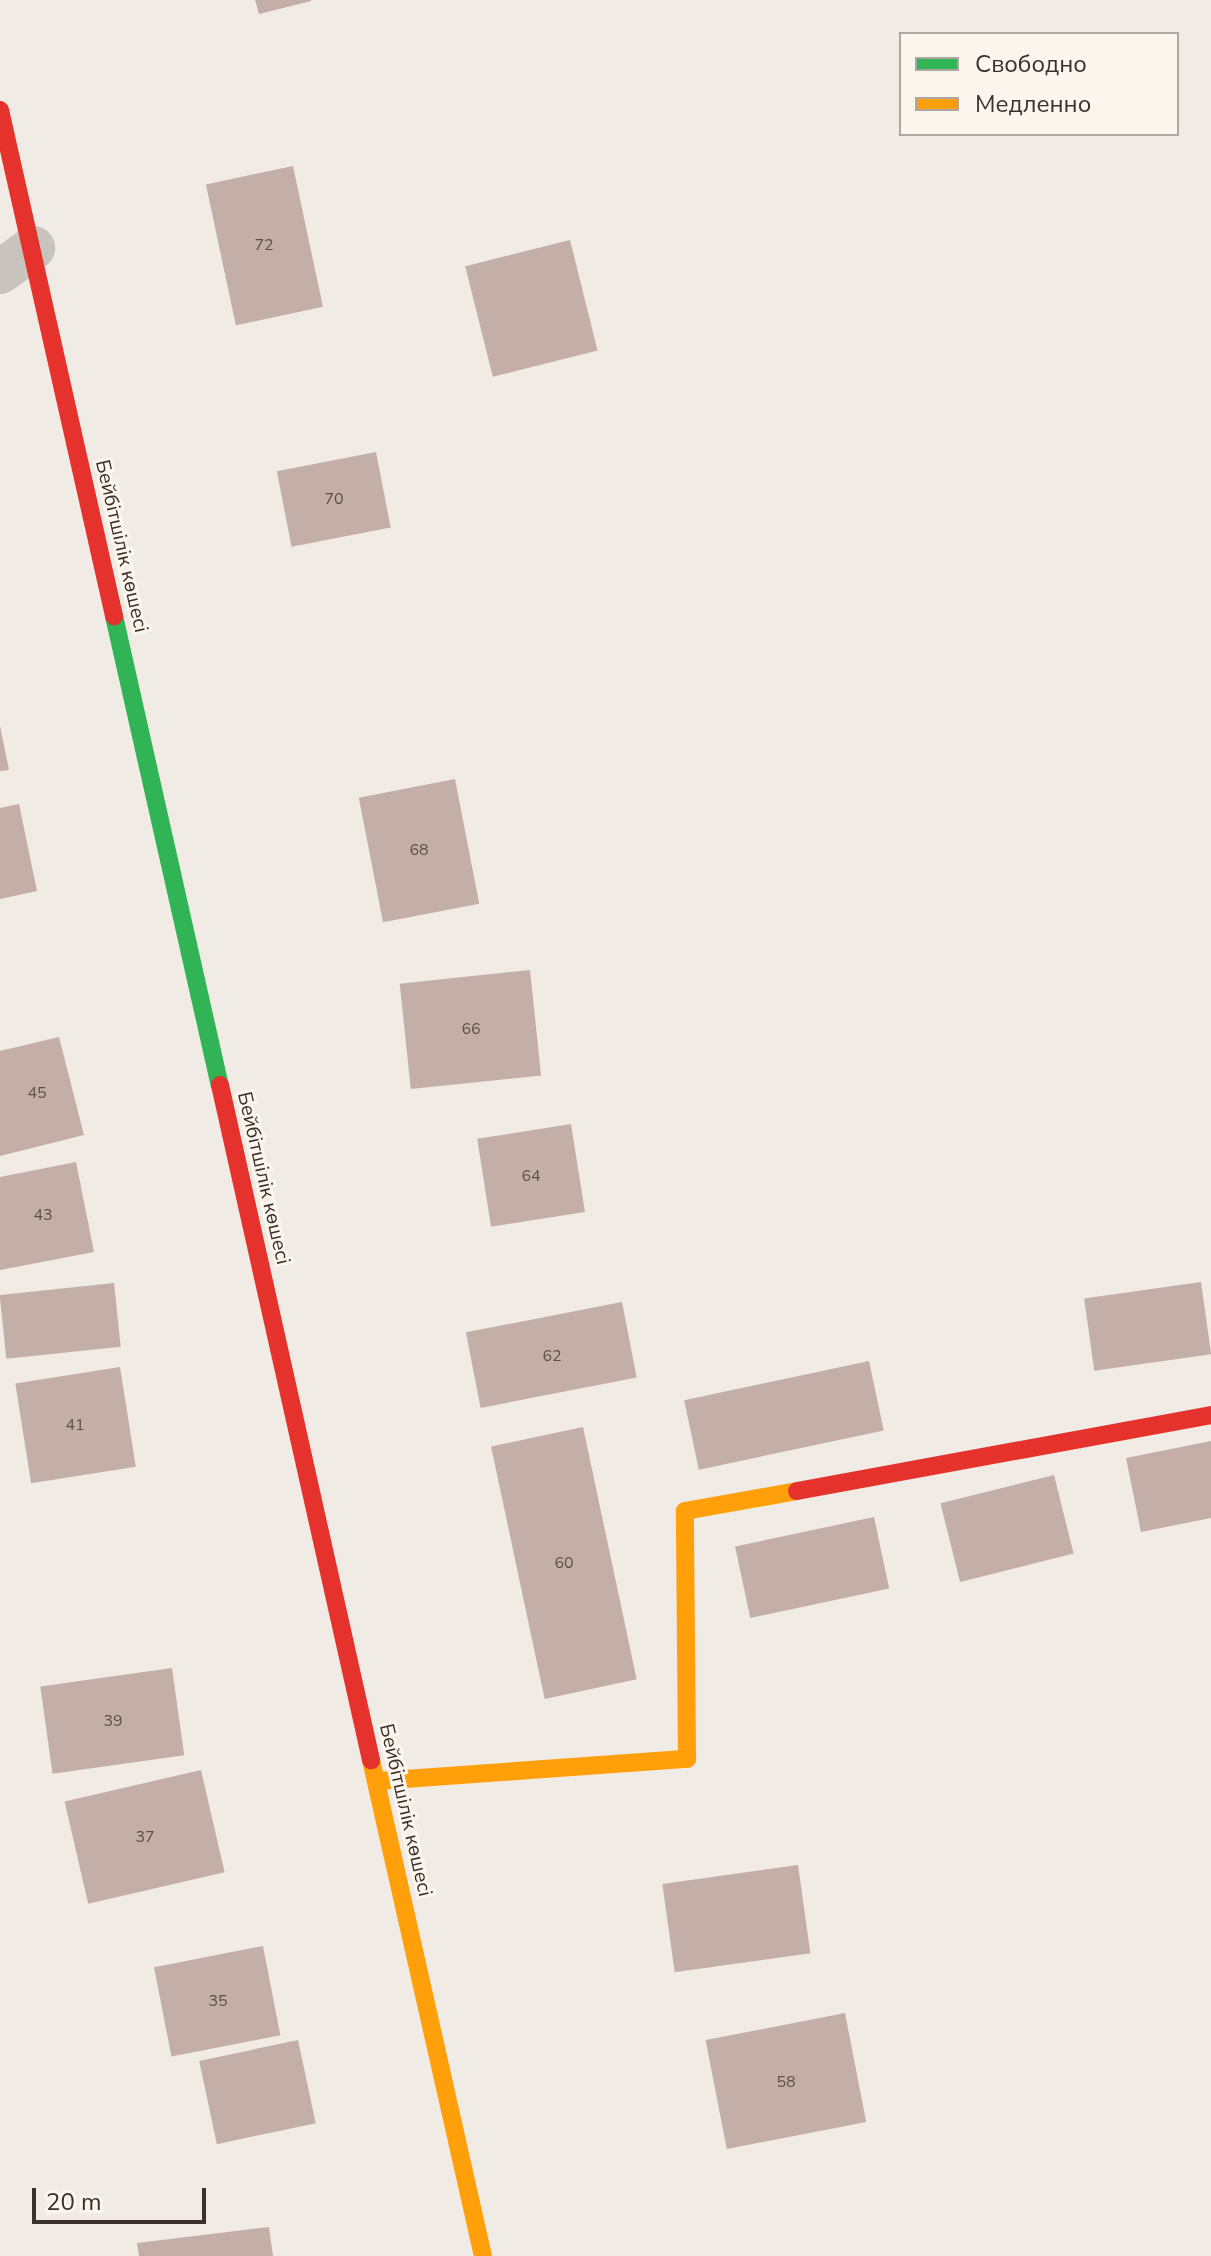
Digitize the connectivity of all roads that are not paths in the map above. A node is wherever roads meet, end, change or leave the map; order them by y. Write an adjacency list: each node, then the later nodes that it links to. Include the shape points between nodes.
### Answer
1 (0, 110): 2 (street, Бейбітшілік көшесі)
2 (16, 260): 4 (street, Бейбітшілік көшесі)
3 (1211, 1415): 4 (street, via 685,1511 687,1759)
4 (377, 1781): 5 (street, Бейбітшілік көшесі)
5 (483, 2256)

